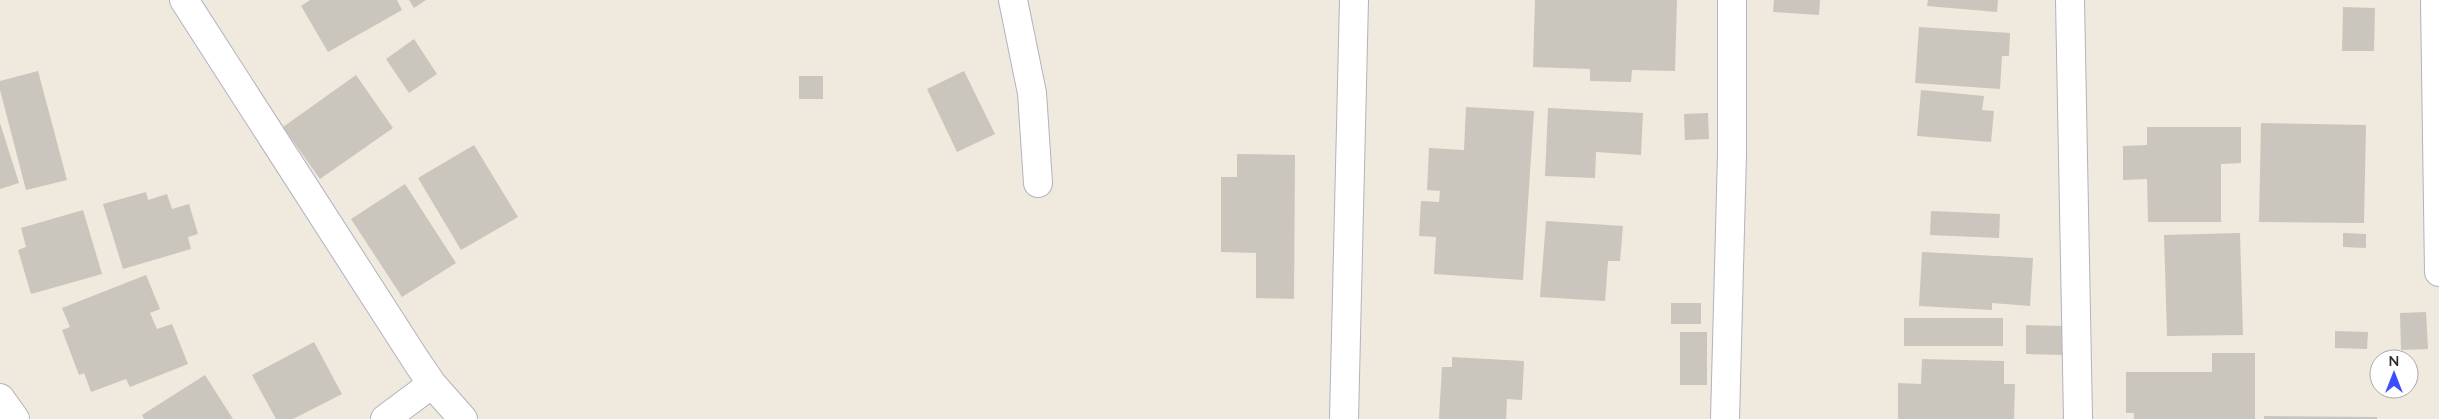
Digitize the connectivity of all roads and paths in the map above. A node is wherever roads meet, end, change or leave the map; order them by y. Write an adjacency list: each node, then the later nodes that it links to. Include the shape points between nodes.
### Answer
1 (184, 0): 10 (street)
2 (1013, 0): 7 (street, via 1032,93)
3 (1354, 0): 15 (street)
4 (1732, 0): 16 (street, via 1732,154)
5 (2070, 0): 17 (street)
6 (2434, 0): 8 (street)
7 (1038, 183)
8 (2439, 260): 9 (street)
9 (2439, 272)
10 (432, 384): 13 (street); 14 (street)
11 (0, 398): 12 (street)
12 (15, 419)
13 (385, 419)
14 (463, 419)
15 (1344, 419)
16 (1725, 419)
17 (2078, 419)

